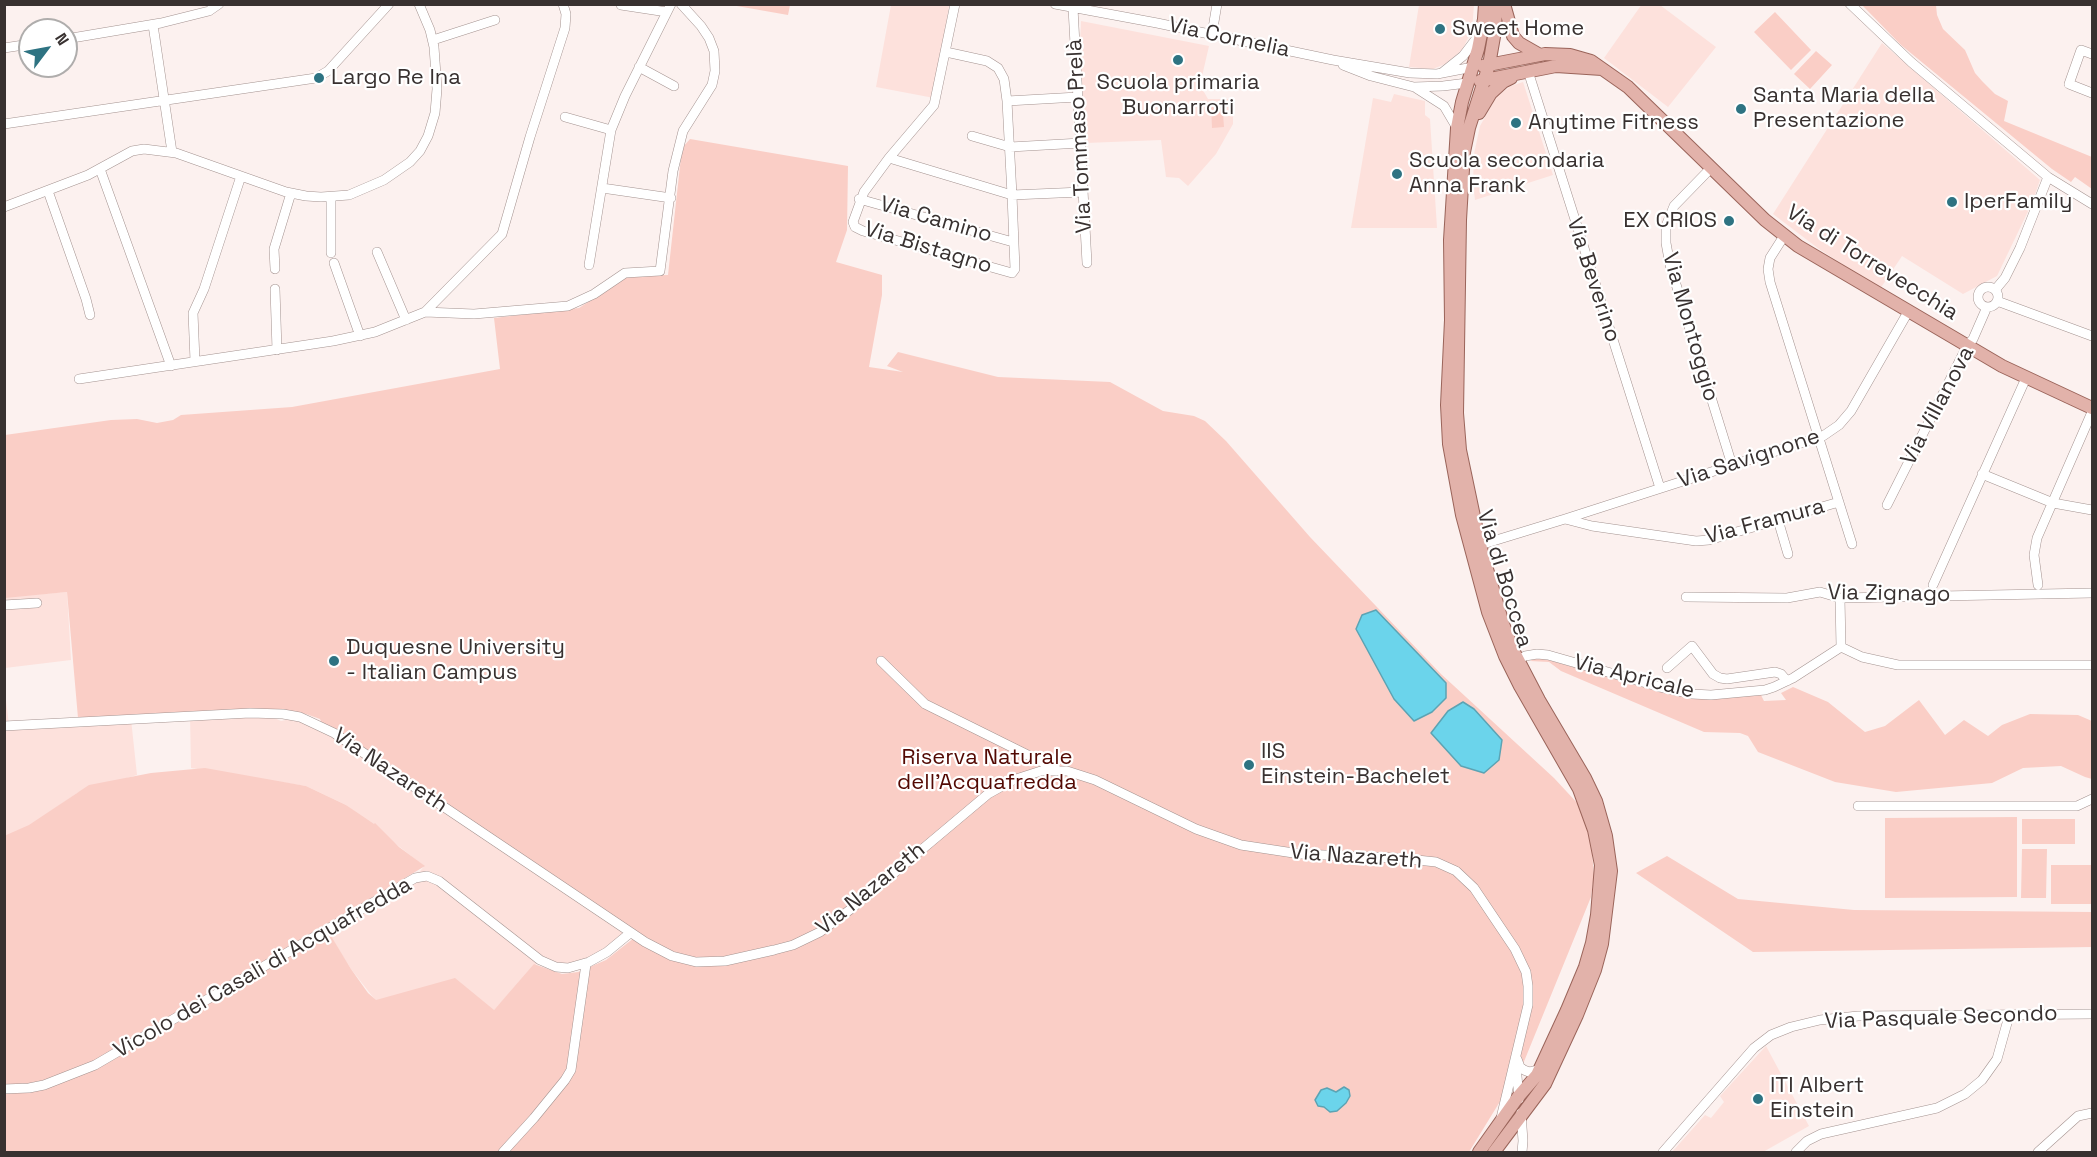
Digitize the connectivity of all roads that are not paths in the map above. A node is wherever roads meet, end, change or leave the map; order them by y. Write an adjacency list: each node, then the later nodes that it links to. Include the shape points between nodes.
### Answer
1 (219, 4): 17 (street, via 209,11)
2 (389, 4): 38 (street, via 333,66 318,77)
3 (419, 4): 21 (street)
4 (563, 4): 73 (street, via 565,28 502,234)
5 (681, 4): 59 (street, via 709,38 716,71 712,85 683,131)
6 (956, 4): 22 (street, Via Bistagno)
7 (1055, 4): 15 (street, Via Cornelia)
8 (1217, 4): 19 (street)
9 (1485, 4): 18 (main road, Via di Boccea)
10 (1496, 4): 26 (main road, Via di Boccea)
11 (1504, 4): 24 (main road, via 1513,36)
12 (1850, 4): 52 (street, via 1911,62)
13 (621, 5): 14 (street)
14 (669, 8): 27 (street)
15 (1073, 8): 19 (street, Via Cornelia); 37 (street, Via Tommaso Prelà)
16 (495, 20): 21 (street)
17 (153, 25): 20 (street); 38 (street)
18 (1482, 30): 28 (main road, Via di Boccea); 31 (street, via 1464,56)
19 (1212, 34): 25 (street, Via Cornelia)
20 (78, 37)
21 (433, 40): 58 (street, via 437,100 423,147 410,162 384,180 353,194)
22 (946, 52): 39 (street, Via Bistagno, via 996,66 1004,79); 48 (street, Via Bistagno, via 934,105)
23 (2092, 54): 36 (street, via 2081,50 2069,84)
24 (1540, 55): 26 (main road, Via di Torrevecchia); 29 (main road, Via di Torrevecchia, via 1577,56)
25 (1333, 60): 31 (street, Via Cornelia, via 1417,74); 35 (street, Via Cornelia, via 1371,76)
26 (1489, 64): 28 (main road, Via di Torrevecchia); 32 (main road, Via di Boccea)
27 (639, 67): 34 (street); 42 (street)
28 (1473, 68): 31 (street, Via Cornelia); 33 (main road, Via di Boccea)
29 (1603, 69): 30 (main road, via 1562,65); 49 (main road, Via di Torrevecchia, via 1628,87)
30 (1528, 71): 32 (main road); 43 (main road, via 1503,82 1491,93); 89 (street, Via Beverino)
31 (1441, 73)
32 (1485, 80): 33 (main road); 43 (main road, Via di Boccea)
33 (1467, 83): 35 (street, Via Cornelia); 43 (main road, Via di Boccea)
34 (674, 86)
35 (1414, 87): 43 (street, via 1444,106)
36 (2092, 93)
37 (1078, 97): 39 (street); 45 (street, Via Tommaso Prelà)
38 (165, 100): 41 (street); 47 (street)
39 (1007, 100): 46 (street, Via Bistagno)
40 (566, 117): 42 (street)
41 (4, 124)
42 (611, 130): 53 (street)
43 (1462, 132): 97 (main road, Via di Boccea, via 1458,426); 108 (main road, Via di Boccea, via 1450,240 1449,438 1477,575 1491,619)
44 (972, 136): 46 (street)
45 (1081, 143): 46 (street); 55 (street, Via Tommaso Prelà)
46 (1010, 147): 57 (street, Via Bistagno)
47 (172, 152): 50 (street, via 135,151); 51 (street)
48 (889, 158): 57 (street); 60 (street, Via Bistagno)
49 (1711, 168): 63 (main road, Via di Torrevecchia); 87 (street, Via Montoggio, via 1674,206 1665,226 1665,243)
50 (100, 169): 54 (street); 82 (street)
51 (241, 176): 56 (street); 81 (street, via 193,313)
52 (2049, 177): 61 (street); 70 (street, via 2020,248)
53 (602, 188): 59 (street); 67 (street)
54 (48, 191): 62 (street); 75 (street)
55 (1082, 192): 57 (street); 66 (street, Via Tommaso Prelà)
56 (291, 194): 58 (street); 68 (street, via 274,249)
57 (1012, 195): 64 (street, Via Bistagno)
58 (331, 197): 77 (street, via 333,258)
59 (671, 198): 73 (street, via 659,272 626,272 568,306 474,314)
60 (860, 199): 64 (street, Via Camino); 64 (street, Via Bistagno, via 853,220 859,230 1010,273 1015,269)
61 (2092, 204)
62 (4, 207)
63 (1784, 236): 74 (main road, Via di Torrevecchia); 86 (street, via 1770,256 1769,278)
64 (1013, 242)
65 (377, 252): 76 (street)
66 (1087, 263)
67 (589, 265)
68 (275, 269)
69 (275, 289): 80 (street)
70 (1995, 290): 71 (street); 72 (street, via 1987,286 1979,291 1978,301)
71 (1997, 301): 72 (street); 78 (street)
72 (1987, 307): 79 (street, Via Villanova, via 1974,339)
73 (425, 312): 76 (street)
74 (1908, 312): 79 (main road, Via di Torrevecchia); 86 (street, Via Savignone, via 1851,411)
75 (90, 315)
76 (406, 320): 77 (street)
77 (360, 336): 80 (street)
78 (2092, 336)
79 (1967, 346): 83 (main road, Via di Torrevecchia); 92 (street, Via Villanova)
80 (277, 350): 81 (street)
81 (195, 361): 82 (street)
82 (171, 366): 84 (street)
83 (2026, 378): 85 (main road, Via di Torrevecchia); 88 (street)
84 (79, 379)
85 (2092, 410): 91 (street)
86 (1818, 439): 87 (street, Via Savignone); 90 (street)
87 (1732, 465): 89 (street, Via Savignone)
88 (1982, 474): 91 (street); 99 (street)
89 (1660, 488): 94 (street, Via Savignone)
90 (1839, 502): 95 (street, Via Framura); 96 (street)
91 (2053, 503): 93 (street); 100 (street, via 2035,548)
92 (1887, 505)
93 (2092, 510)
94 (1565, 519): 95 (street, Via Framura, via 1696,541); 97 (street, Via Framura)
95 (1778, 520): 98 (street)
96 (1852, 544)
97 (1480, 545): 108 (main road, Via di Boccea)
98 (1788, 554)
99 (1933, 585)
100 (2038, 585)
101 (2092, 593): 103 (street, Via Zignago)
102 (1686, 597): 103 (street, Via Zignago, via 1787,598 1820,592)
103 (1840, 598): 106 (street)
104 (37, 603): 105 (street)
105 (4, 605)
106 (1841, 647): 109 (street, via 1862,657 1898,665); 111 (street, Via Apricale)
107 (881, 661): 113 (street, via 925,704)
108 (1513, 662): 111 (street, Via Apricale, via 1537,654 1548,655 1692,694 1765,690); 121 (main road, Via di Boccea, via 1530,706 1580,789 1601,865 1596,924 1585,967); 125 (main road, Via di Boccea, via 1593,795 1606,836 1611,871 1605,931 1592,977 1549,1078)
109 (2092, 665)
110 (1666, 668): 111 (street, Via Apricale, via 1692,646 1720,678 1775,672)
111 (1787, 681)
112 (4, 726): 116 (street, Via Nazareth, via 250,713 300,717 334,733)
113 (1059, 770): 116 (street, Via Nazareth, via 1035,772 995,789 835,921 793,945 742,958 696,962 672,956); 120 (street, Via Nazareth, via 1095,780 1234,843 1300,854 1429,861 1456,871 1482,897 1524,966 1529,999)
114 (2092, 799): 115 (street, via 2077,806)
115 (1858, 806)
116 (630, 933): 117 (street, Vicolo dei Casali di Acquafredda)
117 (586, 964): 122 (street, Vicolo dei Casali di Acquafredda, via 568,968 546,964 439,881 427,876 415,878 90,1068 39,1087); 127 (street, via 571,1070)
118 (2092, 1014): 119 (street, Via Pasquale Secondo)
119 (2009, 1016): 131 (street, Via Pasquale Secondo, via 1858,1016 1779,1031 1752,1051); 132 (street, via 1997,1059 1982,1080 1965,1094 1931,1109 1821,1134)
120 (1516, 1055): 121 (street, via 1524,1070); 123 (street, Via Nazareth); 126 (street, Via Nazareth)
121 (1541, 1069): 123 (main road, Via di Boccea)
122 (4, 1089)
123 (1518, 1097): 125 (street, Via Nazareth); 126 (main road, Via di Boccea)
124 (2092, 1113): 133 (street, via 2078,1116)
125 (1521, 1118): 129 (main road, Via di Boccea); 130 (street)
126 (1499, 1122): 128 (main road, Via di Boccea)
127 (503, 1152)
128 (1479, 1152)
129 (1494, 1152)
130 (1522, 1152)
131 (1664, 1152)
132 (1796, 1152)
133 (2038, 1152)

